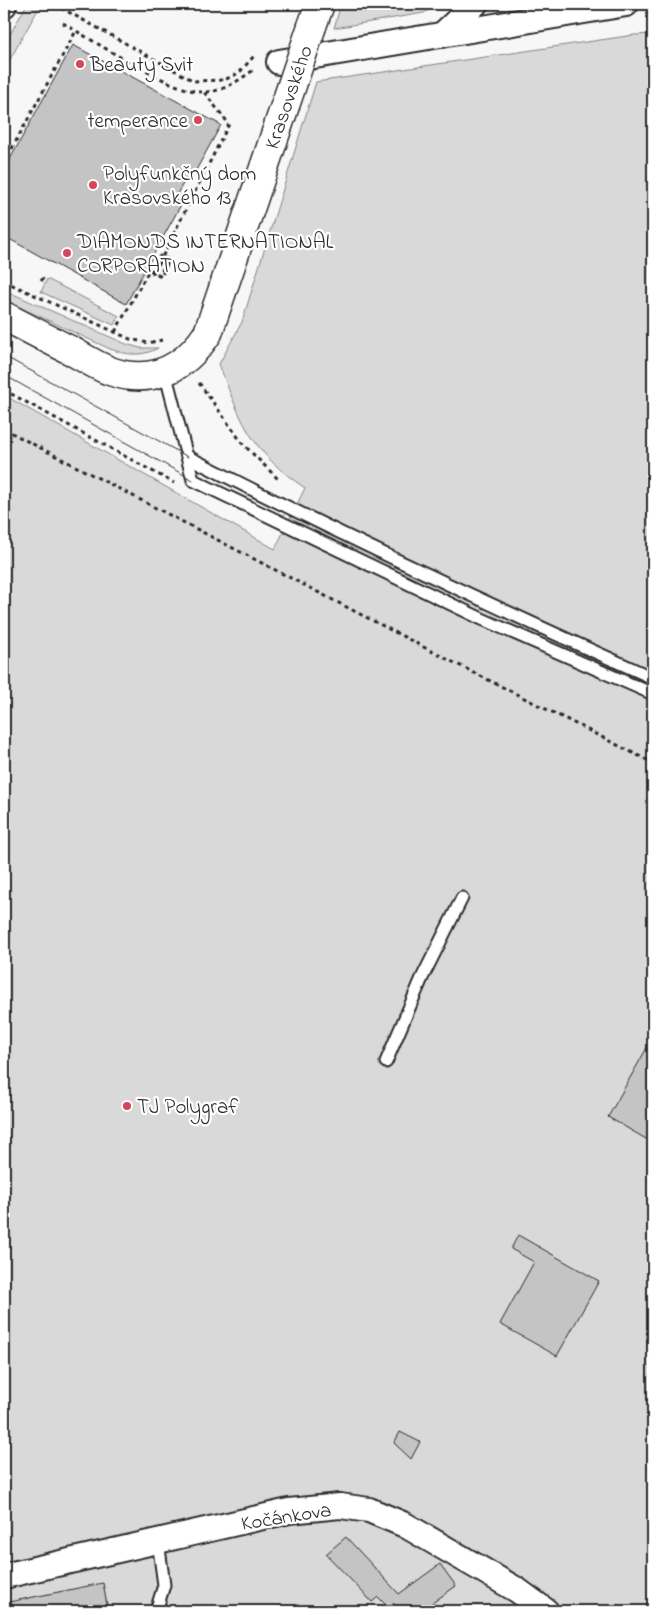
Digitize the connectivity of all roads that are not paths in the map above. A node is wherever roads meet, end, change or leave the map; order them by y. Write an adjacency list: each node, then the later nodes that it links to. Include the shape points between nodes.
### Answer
1 (475, 4): 4 (street)
2 (626, 4): 4 (street)
3 (316, 15): 7 (street, Krasovského, bridge, via 208,333 200,346)
4 (442, 35): 5 (street)
5 (279, 62)
6 (4, 316): 7 (street, via 110,371 147,376)
7 (175, 367): 8 (lane)
8 (188, 457): 9 (lane, via 487,604); 10 (lane, via 193,480 482,619)
9 (653, 678)
10 (653, 694)
11 (462, 898): 12 (lane, via 422,978)
12 (386, 1062)
13 (158, 1541): 14 (street, Kočánkova); 15 (lane, via 164,1585); 16 (street, Kočánkova, via 289,1512 340,1506 369,1510 405,1525 517,1590)
14 (4, 1576)
15 (156, 1611)
16 (546, 1611)

